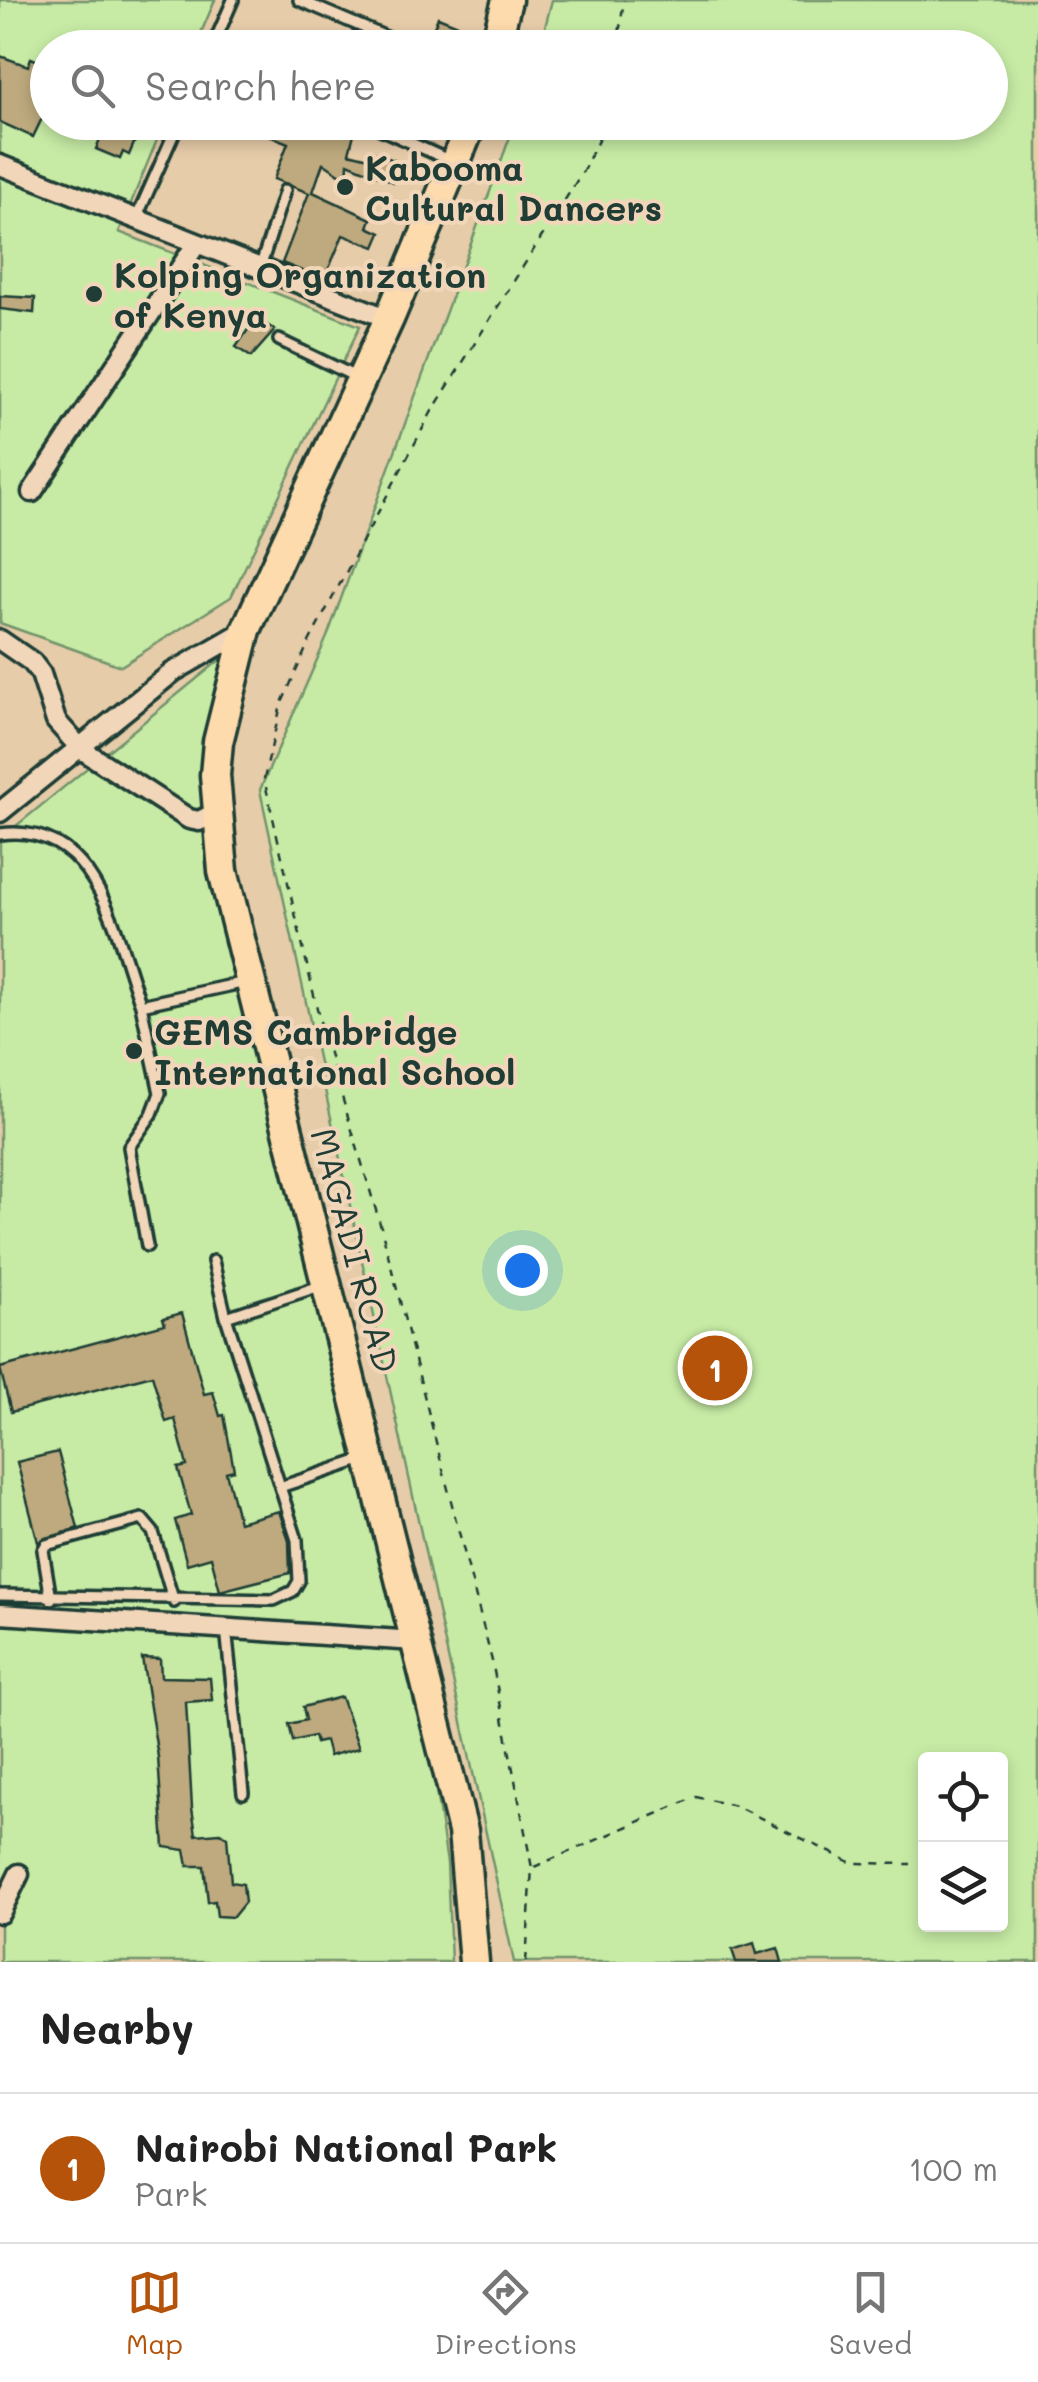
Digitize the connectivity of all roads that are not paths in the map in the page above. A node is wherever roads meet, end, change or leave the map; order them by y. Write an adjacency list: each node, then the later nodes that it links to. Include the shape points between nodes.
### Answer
1 (232, 0): 4 (lane)
2 (299, 0): 5 (lane)
3 (507, 0): 6 (highway)
4 (220, 30)
5 (370, 30)
6 (500, 30)
7 (171, 140): 13 (lane)
8 (404, 140): 10 (lane)
9 (464, 140): 10 (highway, MAGADI ROAD)
10 (454, 163): 16 (highway, MAGADI ROAD)
11 (0, 165): 13 (street)
12 (285, 190): 15 (lane)
13 (136, 219): 14 (street)
14 (197, 242): 15 (street); 19 (street)
15 (260, 268): 16 (street)
16 (390, 319): 18 (highway, MAGADI ROAD)
17 (279, 340): 18 (lane)
18 (361, 379): 20 (highway, MAGADI ROAD)
19 (32, 492)
20 (246, 630): 22 (street, via 199,653); 24 (highway, MAGADI ROAD, via 218,742)
21 (0, 640): 22 (street, via 41,674 56,721)
22 (81, 749): 23 (street); 24 (street, via 190,819)
23 (0, 812)
24 (215, 813): 26 (highway, MAGADI ROAD)
25 (0, 834): 27 (lane, via 39,836 92,872)
26 (249, 981): 27 (lane); 30 (highway, MAGADI ROAD)
27 (141, 1005): 28 (lane, via 160,1092 129,1147)
28 (147, 1246)
29 (213, 1261): 31 (lane)
30 (326, 1284): 31 (lane); 32 (highway, MAGADI ROAD)
31 (226, 1317): 33 (lane)
32 (371, 1456): 33 (lane); 39 (highway, MAGADI ROAD)
33 (280, 1487): 36 (lane, via 301,1567 292,1590 274,1600)
34 (0, 1595): 35 (lane)
35 (51, 1599): 36 (lane); 36 (lane, via 46,1545 142,1519 153,1532)
36 (174, 1602)
37 (0, 1614): 38 (street)
38 (226, 1628): 39 (street); 40 (lane)
39 (416, 1641): 43 (highway, MAGADI ROAD, via 463,1831)
40 (243, 1793)
41 (19, 1874): 42 (street)
42 (0, 1913)
43 (474, 1962)

